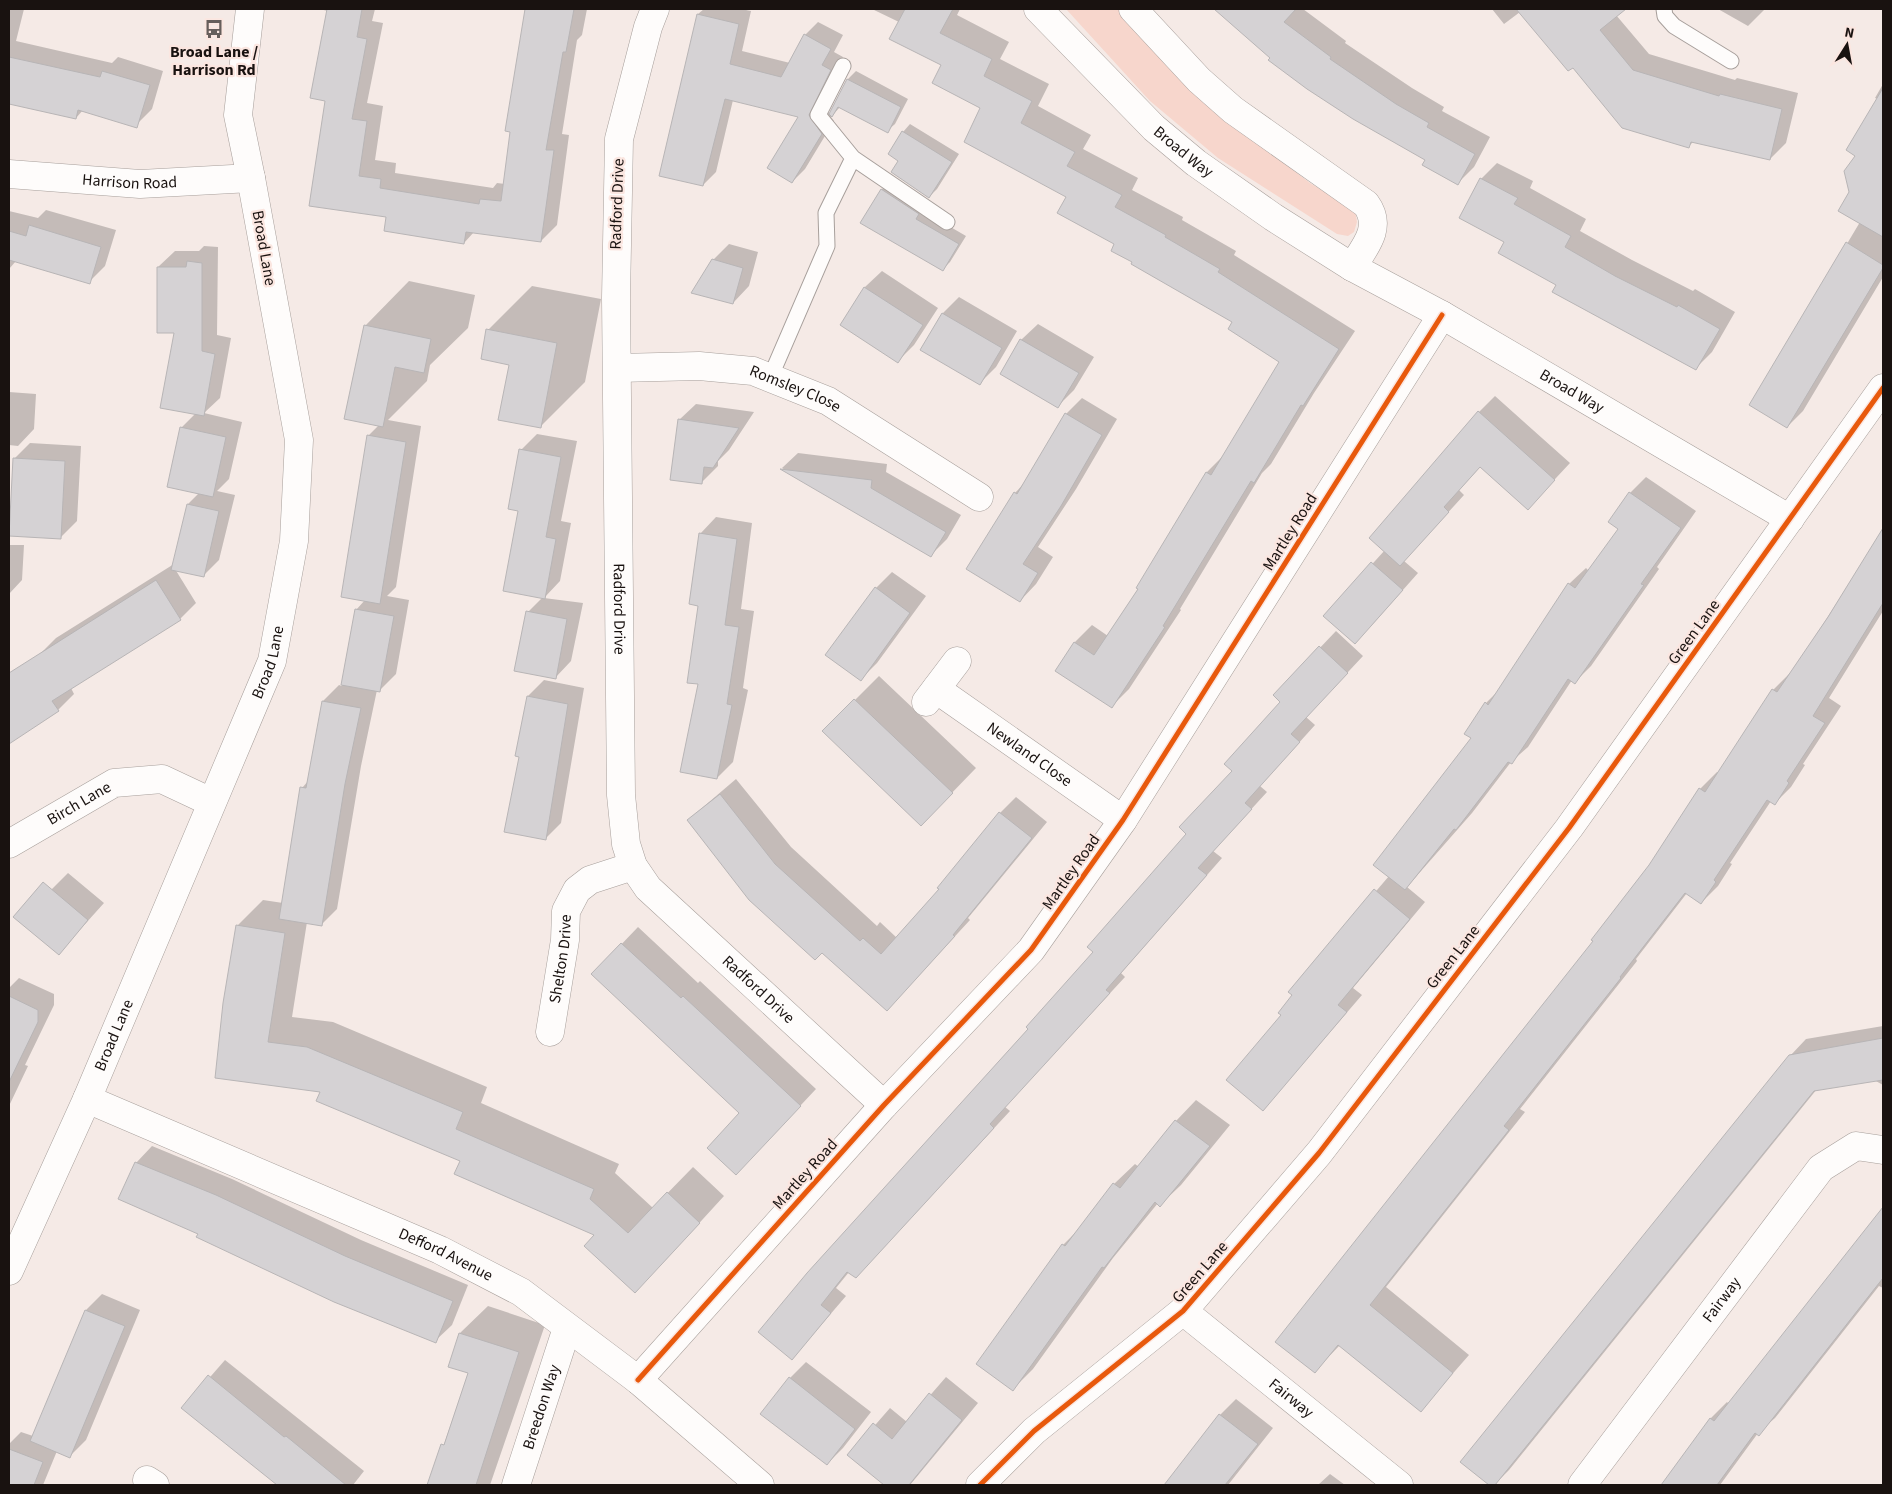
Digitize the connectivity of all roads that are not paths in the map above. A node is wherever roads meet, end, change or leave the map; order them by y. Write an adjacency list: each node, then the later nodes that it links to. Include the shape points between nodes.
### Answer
1 (250, 9): 10 (street, Broad Lane, via 238,115)
2 (656, 9): 14 (street, Radford Drive, via 648,27 619,139 616,251)
3 (1038, 9): 12 (street, Broad Way, via 1154,128 1189,157)
4 (1132, 9): 12 (street, via 1199,80 1233,110 1366,204 1374,221 1372,234)
5 (1664, 9): 6 (lane, via 1665,16 1674,26)
6 (1731, 61)
7 (844, 66): 8 (lane, via 818,115)
8 (853, 158): 11 (lane); 15 (lane, via 826,213 827,246)
9 (9, 174): 10 (street, Harrison Road, via 140,184)
10 (252, 178): 20 (street, Broad Lane, via 299,440 294,541 272,662)
11 (947, 222)
12 (1352, 268): 13 (street, Broad Way)
13 (1442, 315): 18 (street, Broad Way); 21 (street, Martley Road)
14 (618, 368): 15 (street, Romsley Close, via 698,366 753,371); 23 (street, Radford Drive, via 621,795 626,844)
15 (770, 378): 17 (street, Romsley Close, via 828,401 946,488)
16 (1883, 388): 18 (street, Green Lane)
17 (979, 497)
18 (1790, 518): 29 (street, Green Lane, via 1557,844 1319,1153)
19 (958, 662): 21 (street, Newland Close, via 930,696)
20 (211, 802): 22 (street, Birch Lane, via 162,779 114,783); 25 (street, Broad Lane)
21 (1123, 820): 26 (street, Martley Road, via 1031,950)
22 (9, 844)
23 (633, 866): 24 (street, Shelton Drive, via 590,880 577,890 566,911 565,940); 26 (street, Radford Drive, via 648,888)
24 (550, 1032)
25 (87, 1099): 28 (street, Broad Lane); 30 (street, Defford Avenue, via 440,1250 521,1292)
26 (884, 1105): 31 (street, Martley Road)
27 (1883, 1150): 36 (street, Fairway, via 1856,1146 1821,1168)
28 (9, 1271)
29 (1183, 1310): 34 (street, Green Lane, via 1034,1430); 35 (street, Fairway)
30 (567, 1328): 31 (street, Defford Avenue); 32 (street, Breedon Way)
31 (638, 1380): 33 (street, Defford Avenue)
32 (516, 1485)
33 (760, 1485)
34 (980, 1485)
35 (1400, 1485)
36 (1582, 1485)

